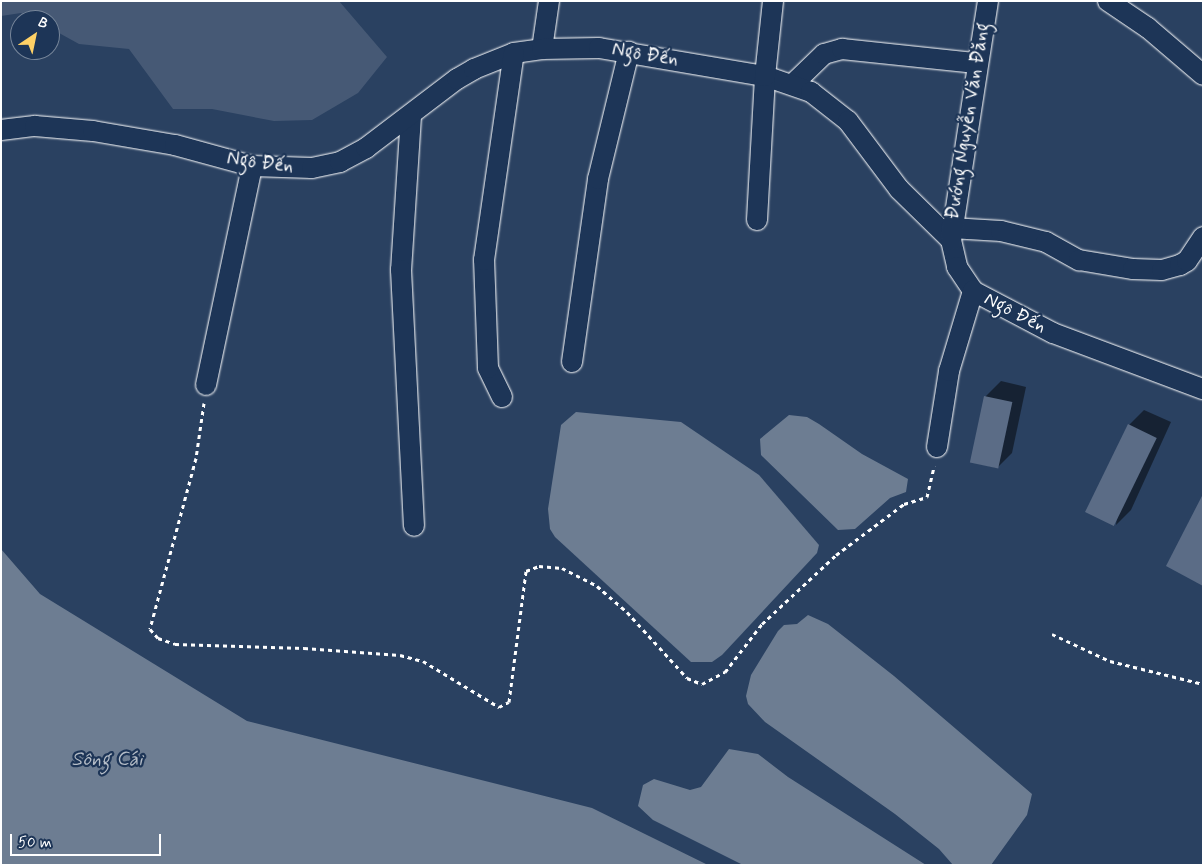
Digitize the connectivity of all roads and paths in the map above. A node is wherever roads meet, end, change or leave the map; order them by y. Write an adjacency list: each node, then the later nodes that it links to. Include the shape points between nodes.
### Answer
1 (549, 1): 5 (street)
2 (773, 1): 10 (street)
3 (988, 1): 8 (street, Đướng Nguyễn Văn Đăng)
4 (1108, 1): 9 (street, via 1148,28)
5 (542, 49): 6 (street, Ngô Đến, via 582,47); 7 (street, Ngô Đến)
6 (629, 52): 10 (street, Ngô Đến); 19 (street, via 598,179)
7 (514, 53): 12 (street, Ngô Đến, via 474,69); 22 (street, via 484,260 488,368)
8 (976, 63): 11 (street, via 842,49 824,54 809,65); 16 (street, Đướng Nguyễn Văn Đăng, via 971,124)
9 (1203, 75)
10 (765, 76): 11 (street, Ngô Đến); 15 (street)
11 (793, 84): 16 (street, Ngô Đến, via 812,92 848,121 899,189)
12 (411, 116): 14 (street, Ngô Đến, via 340,162 312,168); 24 (street, via 401,270)
13 (1, 130): 14 (street, Ngô Đến, via 35,126 121,134)
14 (252, 166): 20 (street)
15 (757, 220)
16 (951, 234): 17 (street, via 1001,231 1046,242 1079,260 1133,270 1162,270 1180,265 1188,261); 18 (street, Ngô Đến, via 957,267)
17 (1203, 237)
18 (972, 291): 21 (street, Ngô Đến, via 1053,333); 23 (street, via 950,371)
19 (572, 362)
20 (206, 385): 23 (path, via 196,458 150,629 158,638 175,644 400,655 423,661 499,707 509,702 526,571 539,566 562,568 597,586 627,612 688,678 702,684 724,672 762,624 836,555 904,504 927,497)
21 (1203, 388)
22 (502, 397)
23 (937, 447)
24 (414, 526)
25 (1052, 634): 26 (path, via 1110,661)
26 (1203, 684)

